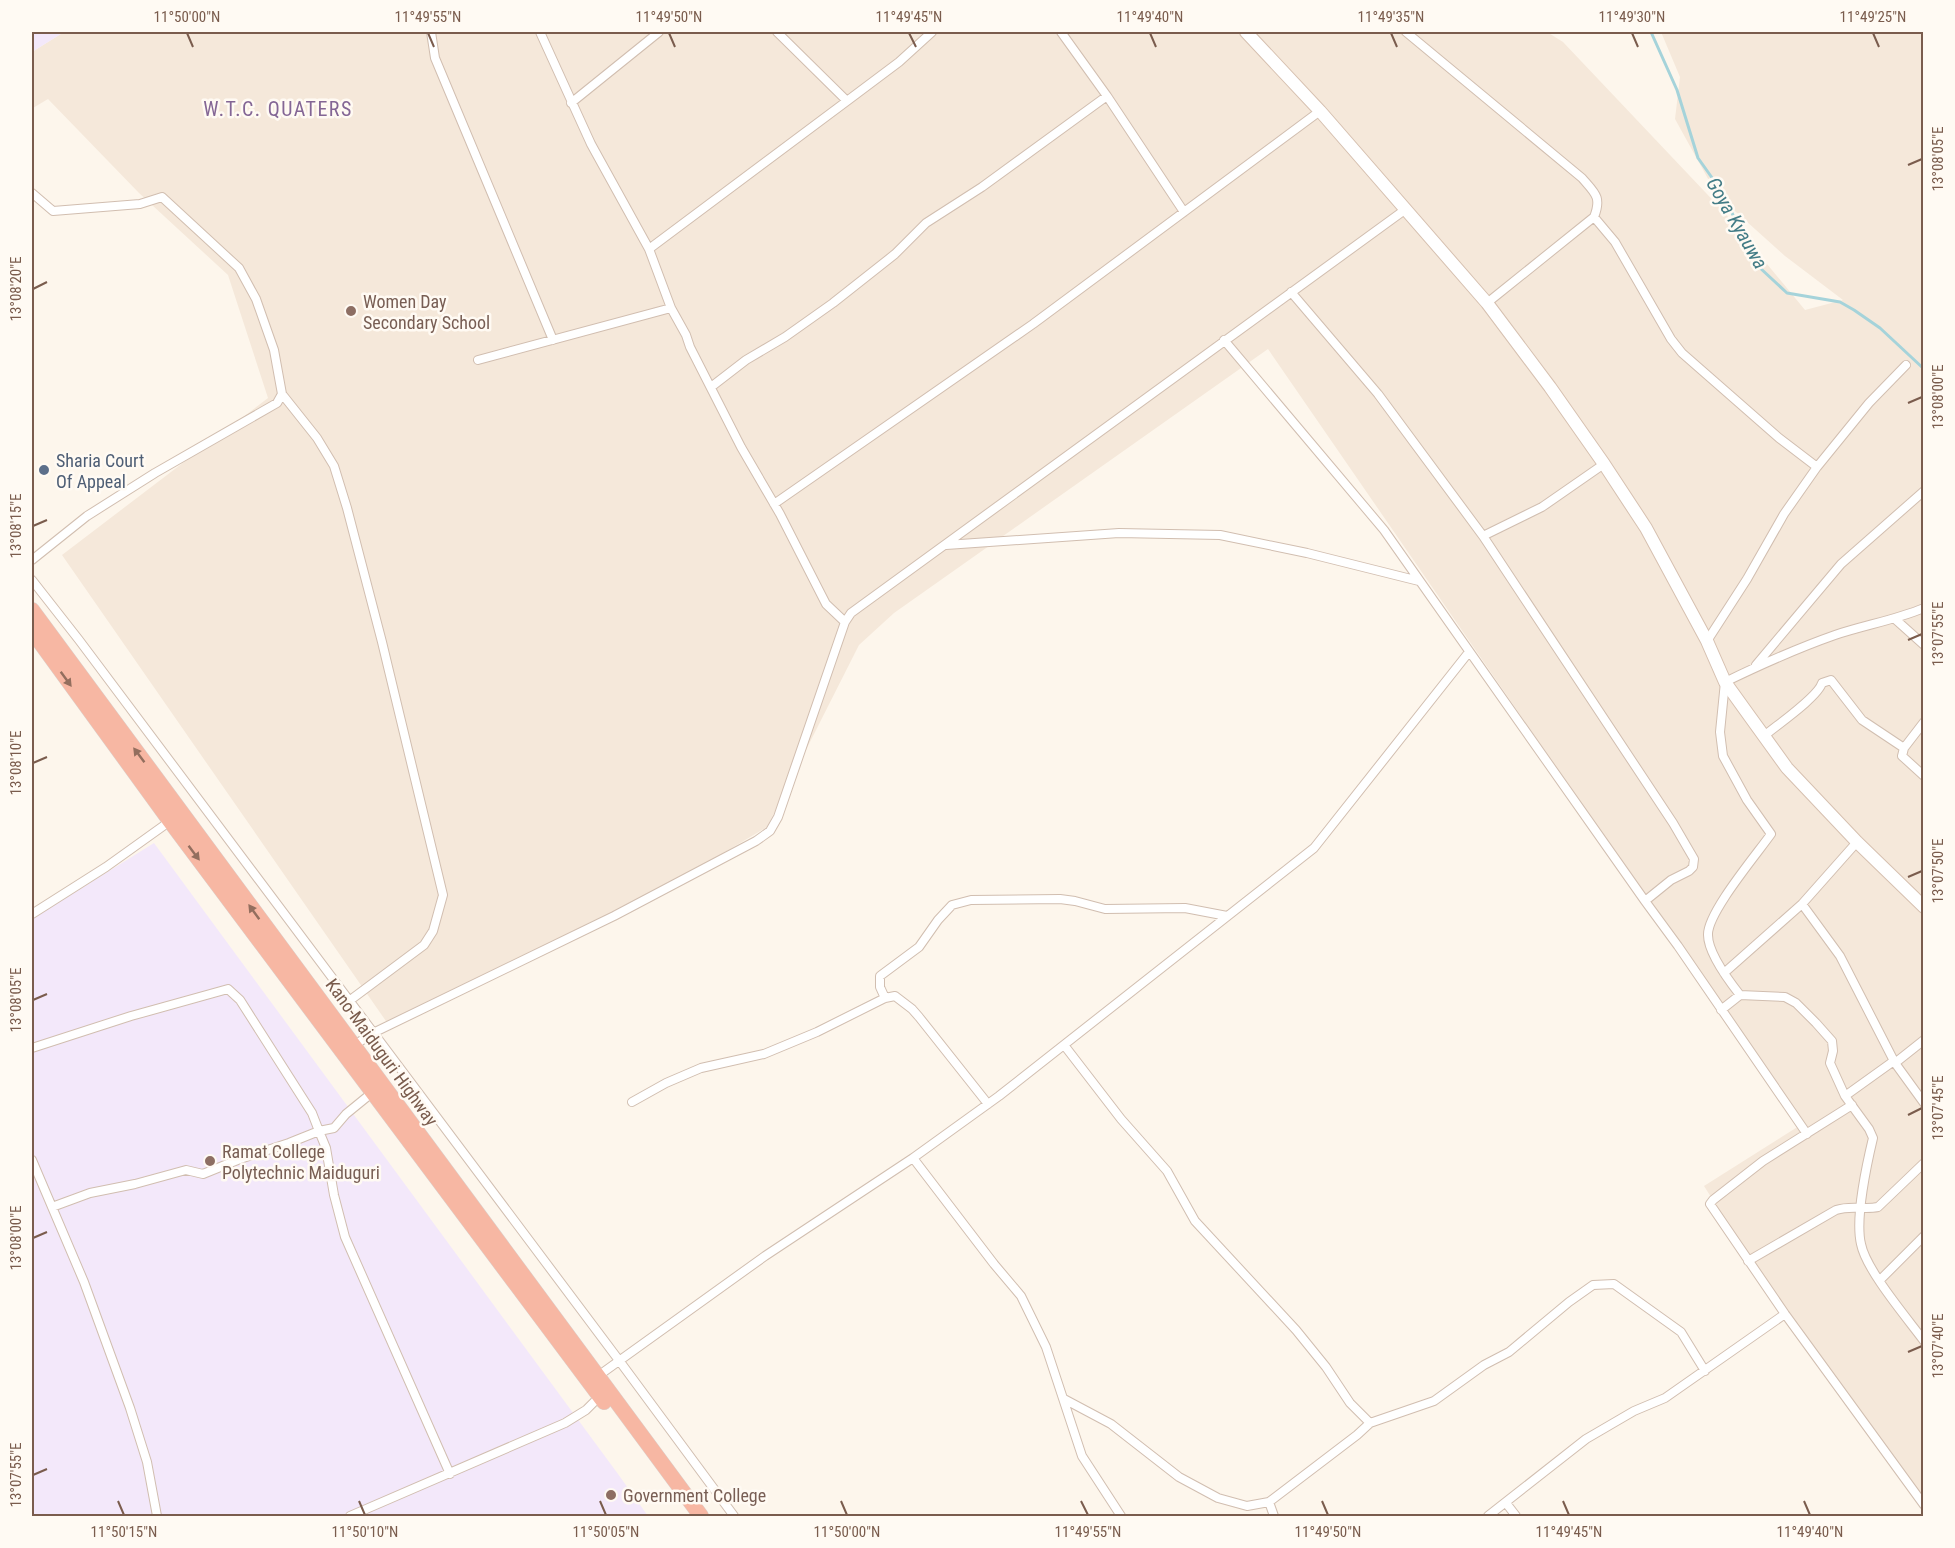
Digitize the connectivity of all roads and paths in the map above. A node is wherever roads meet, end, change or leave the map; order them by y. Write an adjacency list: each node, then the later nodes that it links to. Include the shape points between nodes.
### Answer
1 (431, 32): 21 (street, via 435,58)
2 (540, 32): 11 (street)
3 (659, 32): 11 (street)
4 (777, 32): 10 (street)
5 (932, 32): 10 (street)
6 (1061, 32): 9 (street)
7 (1248, 32): 12 (street)
8 (1406, 32): 16 (street, via 1582,178 1597,195)
9 (1107, 96): 15 (street); 25 (street, via 926,223 895,254 833,303)
10 (848, 101): 17 (street)
11 (571, 103): 17 (street)
12 (1320, 111): 14 (street); 15 (street)
13 (32, 193): 26 (street, via 53,211 140,204 162,197 239,268 256,299 274,350)
14 (1406, 209): 18 (street); 19 (street)
15 (1184, 212): 30 (street, via 1033,324)
16 (1594, 217): 19 (street); 28 (street, via 1615,242 1682,353)
17 (649, 249): 20 (street)
18 (1291, 292): 22 (street); 31 (street, via 1378,394)
19 (1487, 303): 27 (street)
20 (671, 308): 21 (street); 25 (street)
21 (553, 340): 23 (street)
22 (1224, 340): 32 (street); 35 (street, via 1384,530)
23 (478, 360)
24 (1906, 365): 28 (street)
25 (711, 387): 30 (street)
26 (282, 394): 33 (street, via 276,403 87,516); 60 (street, via 334,465 382,642 442,895 433,931 424,945)
27 (1604, 464): 31 (street, via 1542,507); 41 (street, via 1646,528)
28 (1817, 467): 41 (street)
29 (1923, 491): 44 (street, via 1841,564)
30 (774, 504): 39 (street, via 826,604)
31 (1483, 536): 52 (street, via 1694,859 1689,871)
32 (946, 545): 35 (street, via 1119,533 1220,535); 39 (street, via 851,613)
33 (32, 560)
34 (32, 579): 60 (street)
35 (1419, 581): 43 (street)
36 (1923, 608): 38 (street)
37 (32, 610): 50 (highway, Kano-Maiduguri Highway, one-way to 37)
38 (1895, 619): 42 (street); 44 (street, via 1836,635)
39 (845, 622): 62 (street, via 770,831 614,916)
40 (32, 632): 50 (highway, Kano-Maiduguri Highway, one-way to 50)
41 (1707, 641): 45 (street)
42 (1923, 645)
43 (1469, 652): 52 (street); 56 (street, via 1314,848)
44 (1754, 668): 45 (street)
45 (1725, 682): 47 (street); 57 (street, via 1720,732 1723,756 1771,834 1710,923 1707,935)
46 (1923, 722): 48 (street)
47 (1764, 736): 48 (street, via 1822,683 1831,680 1862,720); 51 (street, via 1787,768)
48 (1904, 748): 49 (street, via 1902,756)
49 (1923, 776)
50 (176, 816): 55 (street); 64 (highway, Kano-Maiduguri Highway, one-way to 50); 68 (highway, Kano-Maiduguri Highway, one-way to 68)
51 (1857, 842): 53 (street); 54 (street)
52 (1645, 901): 61 (street)
53 (1802, 904): 57 (street); 67 (street, via 1840,956)
54 (1923, 907)
55 (32, 914)
56 (1227, 916): 59 (street, via 1185,908 1105,909 1060,899 971,900 952,904 919,946 880,976); 65 (street)
57 (1724, 973): 58 (street)
58 (1740, 995): 61 (street); 69 (street, via 1785,997 1796,1003 1832,1041 1830,1063)
59 (885, 998): 70 (street, via 764,1054 701,1068); 72 (street, via 895,996 912,1009)
60 (349, 1001): 62 (street)
61 (1721, 1010): 75 (street)
62 (373, 1033): 64 (street); 86 (street)
63 (1923, 1040): 67 (street)
64 (354, 1046): 88 (highway, Kano-Maiduguri Highway)
65 (1064, 1046): 72 (street); 91 (street, via 1167,1171 1195,1221 1296,1330)
66 (32, 1048): 74 (street, via 228,989 240,1000 312,1113)
67 (1895, 1063): 69 (street); 71 (street)
68 (373, 1092): 74 (street, via 334,1128); 89 (highway, Kano-Maiduguri Highway)
69 (1845, 1096): 73 (street)
70 (632, 1102)
71 (1923, 1103)
72 (988, 1104): 76 (street)
73 (1851, 1105): 75 (street); 79 (street, via 1873,1138)
74 (319, 1131): 80 (street, via 203,1174 186,1170 90,1193); 92 (street, via 327,1148 345,1237)
75 (1806, 1134): 82 (street, via 1763,1161 1710,1204)
76 (913, 1158): 86 (street); 90 (street, via 1021,1296 1046,1347)
77 (32, 1160): 80 (street)
78 (1923, 1163): 79 (street, via 1878,1207)
79 (1861, 1206): 82 (street, via 1836,1210); 83 (street, via 1860,1243)
80 (52, 1208): 96 (street, via 130,1408 147,1462)
81 (1923, 1236): 83 (street)
82 (1748, 1261): 84 (street)
83 (1880, 1280): 85 (street)
84 (1785, 1314): 87 (street); 95 (street)
85 (1923, 1341)
86 (618, 1359): 88 (street); 100 (street)
87 (1705, 1371): 91 (street, via 1681,1332 1614,1284 1593,1285 1509,1352 1434,1401); 94 (street, via 1665,1398 1586,1438)
88 (598, 1376): 99 (highway, Kano-Maiduguri Highway)
89 (600, 1396): 92 (street, via 565,1423); 98 (highway, Kano-Maiduguri Highway)
90 (1064, 1399): 93 (street, via 1111,1424 1179,1477 1218,1498 1247,1506); 101 (street, via 1082,1456)
91 (1370, 1423): 93 (street)
92 (450, 1474): 97 (street)
93 (1269, 1502): 102 (street)
94 (1506, 1503): 103 (street); 104 (street)
95 (1923, 1504)
96 (157, 1516)
97 (351, 1516)
98 (688, 1516)
99 (701, 1516)
100 (734, 1516)
101 (1121, 1516)
102 (1274, 1516)
103 (1488, 1516)
104 (1516, 1516)

